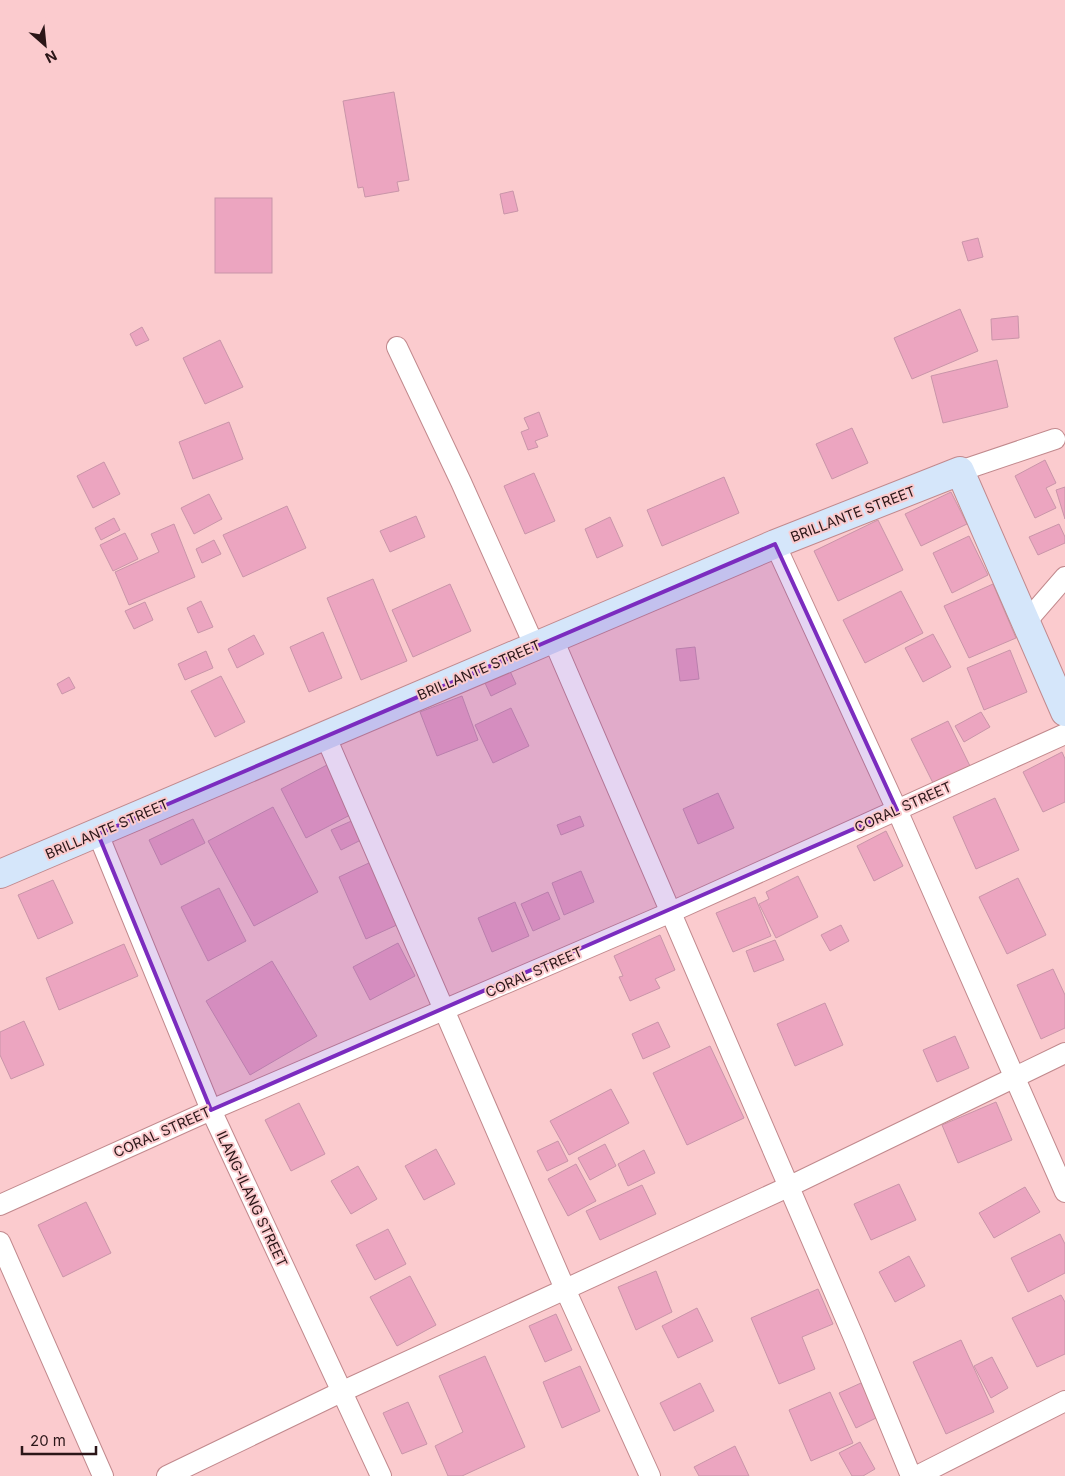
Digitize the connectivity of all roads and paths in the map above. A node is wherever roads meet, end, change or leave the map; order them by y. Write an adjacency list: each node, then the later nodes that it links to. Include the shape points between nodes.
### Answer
1 (397, 347): 7 (street)
2 (1055, 438): 3 (street)
3 (960, 472): 4 (street, BRILLANTE STREET); 6 (street)
4 (775, 544): 7 (street, BRILLANTE STREET); 11 (street)
5 (1065, 577): 6 (street)
6 (1026, 622): 8 (street)
7 (544, 643): 10 (street, BRILLANTE STREET); 14 (street)
8 (1065, 712)
9 (1065, 734): 11 (street, CORAL STREET)
10 (325, 735): 12 (street, BRILLANTE STREET); 15 (street)
11 (897, 810): 14 (street, CORAL STREET); 17 (street)
12 (98, 834): 13 (street, BRILLANTE STREET); 18 (street, ILANG-ILANG STREET)
13 (0, 874)
14 (669, 913): 15 (street, CORAL STREET); 19 (street)
15 (444, 1011): 18 (street, CORAL STREET); 23 (street)
16 (1065, 1053): 17 (street)
17 (1013, 1077): 19 (street); 20 (street)
18 (211, 1110): 21 (street, CORAL STREET); 24 (street, ILANG-ILANG STREET)
19 (788, 1187): 23 (street); 30 (street)
20 (1065, 1192)
21 (0, 1205)
22 (0, 1242): 26 (street)
23 (565, 1289): 24 (street); 29 (street)
24 (341, 1392): 27 (street); 28 (street, ILANG-ILANG STREET)
25 (1065, 1401): 31 (street)
26 (102, 1476)
27 (167, 1476)
28 (381, 1476)
29 (650, 1476)
30 (911, 1476)
31 (917, 1476)

